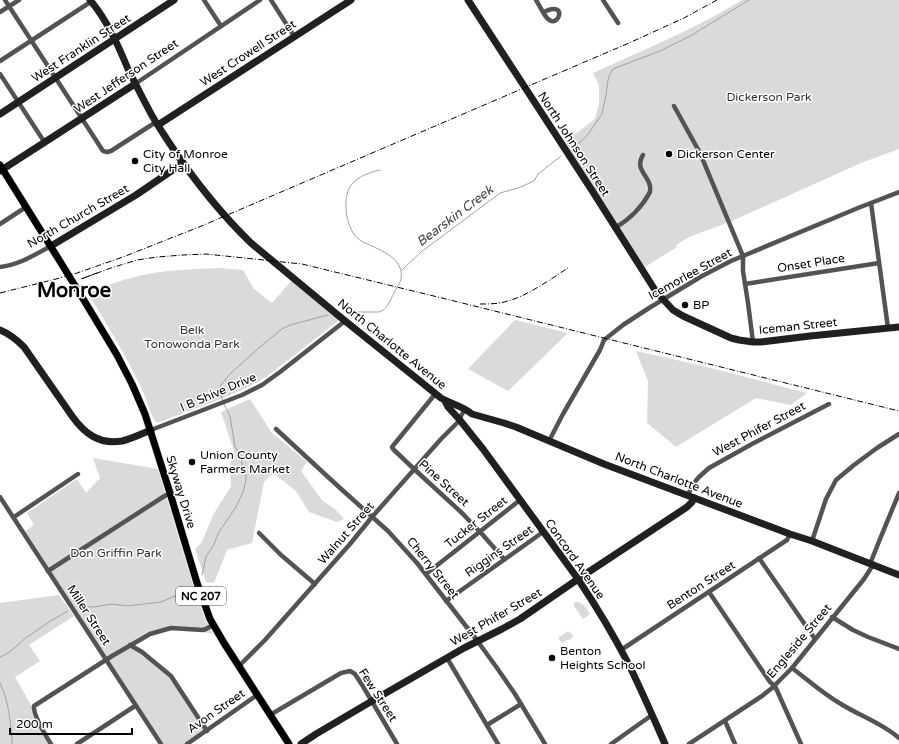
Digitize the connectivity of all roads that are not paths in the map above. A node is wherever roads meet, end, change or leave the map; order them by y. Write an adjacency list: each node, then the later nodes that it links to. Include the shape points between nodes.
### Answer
1 (5, 0): 12 (street)
2 (19, 0): 12 (street)
3 (92, 0): 18 (main road, North Charlotte Avenue); 19 (street)
4 (174, 0): 18 (main road, West Franklin Street)
5 (204, 0): 16 (street)
6 (260, 0): 16 (street, West Jefferson Street)
7 (270, 0): 17 (street)
8 (351, 0): 17 (main road, West Crowell Street)
9 (468, 0): 37 (main road, North Johnson Street)
10 (536, 0): 14 (street)
11 (603, 0): 15 (street)
12 (9, 6): 13 (street); 19 (street)
13 (0, 12)
14 (544, 12)
15 (618, 23)
16 (221, 26): 23 (street, West Jefferson Street)
17 (294, 36): 28 (main road, West Crowell Street)
18 (115, 39): 22 (main road, West Franklin Street); 23 (main road, North Charlotte Avenue)
19 (31, 40): 20 (street); 22 (street)
20 (0, 61)
21 (0, 74): 24 (street)
22 (55, 78): 24 (main road, West Franklin Street); 27 (street)
23 (135, 84): 27 (main road, West Jefferson Street); 28 (main road, North Charlotte Avenue)
24 (18, 102): 26 (main road, West Franklin Street); 29 (street)
25 (674, 106): 39 (street, via 700,153)
26 (0, 114)
27 (82, 118): 28 (street, West Crowell Street, via 103,151 109,152); 29 (main road, West Jefferson Street)
28 (157, 124): 31 (main road, North Charlotte Avenue)
29 (45, 143): 32 (main road, West Jefferson Street)
30 (642, 155): 37 (street, via 640,166 650,184 650,192 632,216)
31 (183, 164): 38 (main road, North Church Street, via 136,196); 44 (main road, North Charlotte Avenue, via 237,230)
32 (1, 169): 35 (main road, NC 207)
33 (899, 192): 34 (street, Icemorlee Street)
34 (871, 203): 39 (street, Icemorlee Street); 40 (street)
35 (26, 207): 36 (street); 38 (main road, NC 207)
36 (0, 224)
37 (615, 228): 43 (main road, North Johnson Street)
38 (51, 246): 41 (street, North Church Street, via 21,262); 54 (main road, Skyway Drive / NC 207, bridge, via 117,355)
39 (743, 256): 42 (street); 43 (street, Icemorlee Street, via 702,276)
40 (879, 263): 42 (street, Onset Place); 46 (street)
41 (0, 267)
42 (745, 284): 48 (street)
43 (663, 300): 48 (main road, Iceman Street, via 683,316 731,338); 56 (street, Icemorlee Street, via 604,340)
44 (345, 321): 49 (main road, North Charlotte Avenue); 54 (street, I B Shive Drive, via 251,391)
45 (899, 327): 46 (main road, Iceman Street)
46 (888, 328): 48 (main road, Iceman Street)
47 (0, 330): 54 (main road, via 18,340 24,347 80,427 90,435 104,440 122,441)
48 (753, 342)
49 (436, 393): 50 (main road, North Charlotte Avenue); 57 (street, Pine Street, via 392,447)
50 (445, 400): 52 (main road, North Charlotte Avenue, via 451,402); 52 (main road, Concord Avenue, via 448,407)
51 (829, 404): 62 (street, West Phifer Street, via 710,468 693,484)
52 (462, 413): 56 (main road, North Charlotte Avenue, via 504,423); 57 (street, Walnut Street); 63 (main road, Concord Avenue, via 482,449)
53 (276, 429): 65 (street, Cherry Street)
54 (151, 430): 59 (main road, Skyway Drive / NC 207)
55 (899, 434): 70 (street, via 836,480 826,498)
56 (549, 441): 62 (main road, North Charlotte Avenue)
57 (414, 470): 65 (street, Walnut Street); 66 (street, Pine Street)
58 (78, 474): 64 (street)
59 (170, 493): 74 (street); 82 (main road, Skyway Drive / NC 207, via 199,590)
60 (899, 493): 73 (street, Engleside Street)
61 (0, 497): 64 (street, Miller Street)
62 (691, 497): 69 (main road, North Charlotte Avenue); 77 (main road, West Phifer Street, via 692,502 687,507)
63 (520, 500): 66 (street, Tucker Street); 67 (main road, Concord Avenue)
64 (14, 517): 74 (street, Miller Street)
65 (372, 517): 75 (street, Cherry Street); 78 (street, Walnut Street)
66 (480, 531): 72 (street, Pine Street); 75 (street, Tucker Street)
67 (543, 532): 72 (street, Riggins Street); 77 (main road, Concord Avenue)
68 (259, 533): 78 (street)
69 (790, 534): 70 (main road, North Charlotte Avenue); 71 (street, Benton Street, via 787,540)
70 (812, 541): 73 (main road, North Charlotte Avenue)
71 (759, 558): 79 (street, Benton Street); 83 (street)
72 (504, 559): 80 (street, Riggins Street)
73 (872, 565): 76 (main road, North Charlotte Avenue); 81 (street, Engleside Street)
74 (48, 571): 89 (street, Miller Street)
75 (426, 574): 80 (street, Cherry Street)
76 (899, 575)
77 (578, 579): 84 (main road, West Phifer Street, via 520,619); 87 (main road, Concord Avenue)
78 (315, 584): 90 (street, Walnut Street)
79 (709, 592): 87 (street, Benton Street); 92 (street)
80 (446, 601): 84 (street, Cherry Street)
81 (832, 617): 83 (street, Engleside Street); 86 (street, via 852,630)
82 (213, 626): 85 (street, via 203,630 171,628 150,634); 90 (main road, Skyway Drive / NC 207)
83 (815, 638): 91 (street, Engleside Street)
84 (477, 640): 88 (main road, West Phifer Street); 95 (street, Cherry Street)
85 (130, 645): 89 (street); 101 (street, via 171,676)
86 (899, 649)
87 (621, 650): 98 (main road, Concord Avenue)
88 (447, 658): 94 (main road, West Phifer Street); 100 (street)
89 (105, 660): 96 (street, Miller Street); 103 (street, via 34,706 35,715)
90 (239, 666): 93 (main road, Skyway Drive / NC 207)
91 (792, 668): 92 (street, Engleside Street); 102 (street, via 834,700)
92 (775, 686): 99 (street, Engleside Street); 116 (street)
93 (257, 695): 97 (main road, Skyway Drive / NC 207); 101 (street, Avon Street)
94 (372, 701): 97 (street, Few Street, via 355,674 350,671 340,673); 108 (main road, West Phifer Street); 109 (street, Few Street)
95 (521, 704): 100 (street); 111 (street, Cherry Street)
96 (135, 706): 104 (street); 105 (street, Miller Street)
97 (270, 715): 107 (main road, Skyway Drive / NC 207)
98 (652, 715): 112 (street); 113 (main road, Concord Avenue)
99 (725, 721): 114 (street, Engleside Street); 115 (street)
100 (487, 725): 110 (street)
101 (207, 731): 106 (street, Avon Street)
102 (899, 738)
103 (51, 744)
104 (77, 744)
105 (161, 744)
106 (187, 744)
107 (289, 744)
108 (301, 744)
109 (397, 744)
110 (498, 744)
111 (545, 744)
112 (611, 744)
113 (665, 744)
114 (689, 744)
115 (735, 744)
116 (801, 744)

